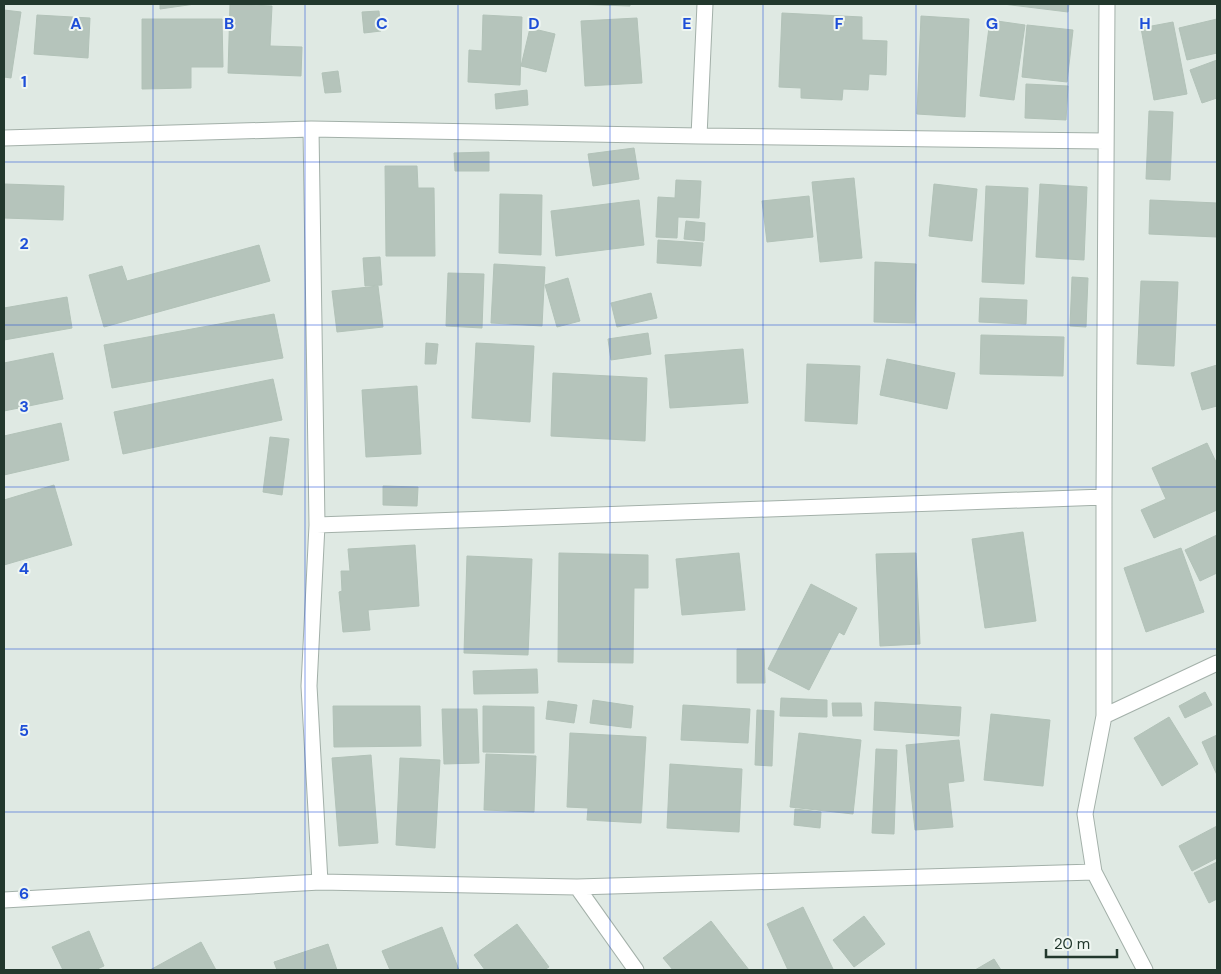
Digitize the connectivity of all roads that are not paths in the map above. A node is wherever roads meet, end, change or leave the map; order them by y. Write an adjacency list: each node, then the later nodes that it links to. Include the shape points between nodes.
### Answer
1 (705, 4): 4 (street)
2 (1106, 4): 6 (street)
3 (311, 129): 4 (street); 5 (street); 8 (street)
4 (699, 136): 6 (street)
5 (4, 138)
6 (1105, 142): 7 (street)
7 (1104, 497): 8 (street); 10 (street)
8 (317, 525): 12 (street, via 309,686)
9 (1217, 663): 10 (street)
10 (1104, 716): 11 (street, via 1086,814)
11 (1094, 872): 13 (street); 16 (street)
12 (320, 882): 13 (street); 14 (street)
13 (577, 887): 15 (street)
14 (4, 900)
15 (636, 970)
16 (1144, 970)

